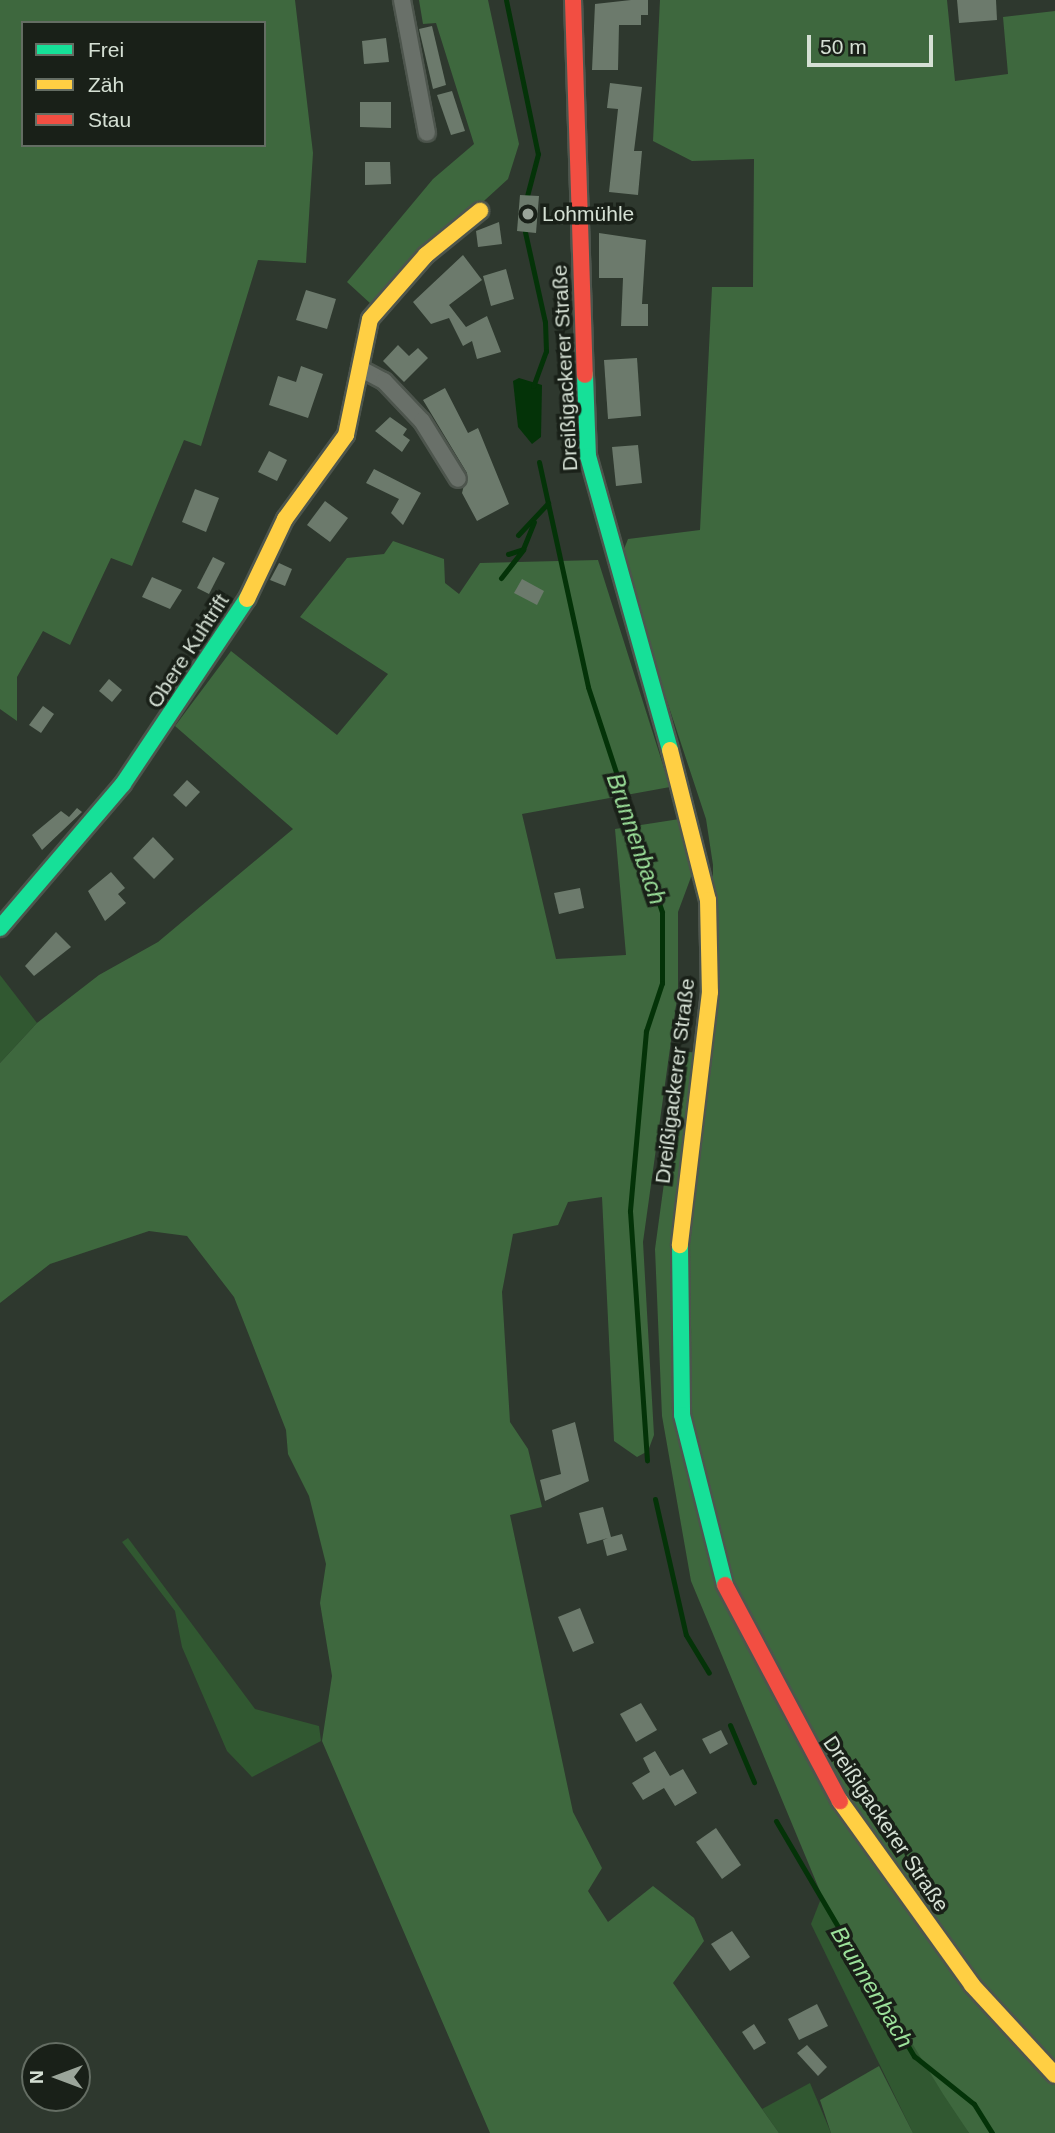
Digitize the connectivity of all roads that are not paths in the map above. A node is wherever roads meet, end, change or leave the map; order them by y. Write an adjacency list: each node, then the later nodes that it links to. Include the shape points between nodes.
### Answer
1 (402, 0): 3 (street)
2 (573, 0): 8 (street, Dreißigackerer Straße, via 588,456 617,578 700,851 710,992 682,1200 678,1380 713,1550 763,1669 827,1783 972,1985)
3 (427, 133)
4 (480, 211): 5 (street, Obere Kuhtrift, via 426,255 375,311 364,340)
5 (363, 370): 6 (street, via 384,381 422,421); 7 (street, Obere Kuhtrift, via 345,435 285,519 241,611 123,784)
6 (458, 479)
7 (0, 928)
8 (1055, 2075)

